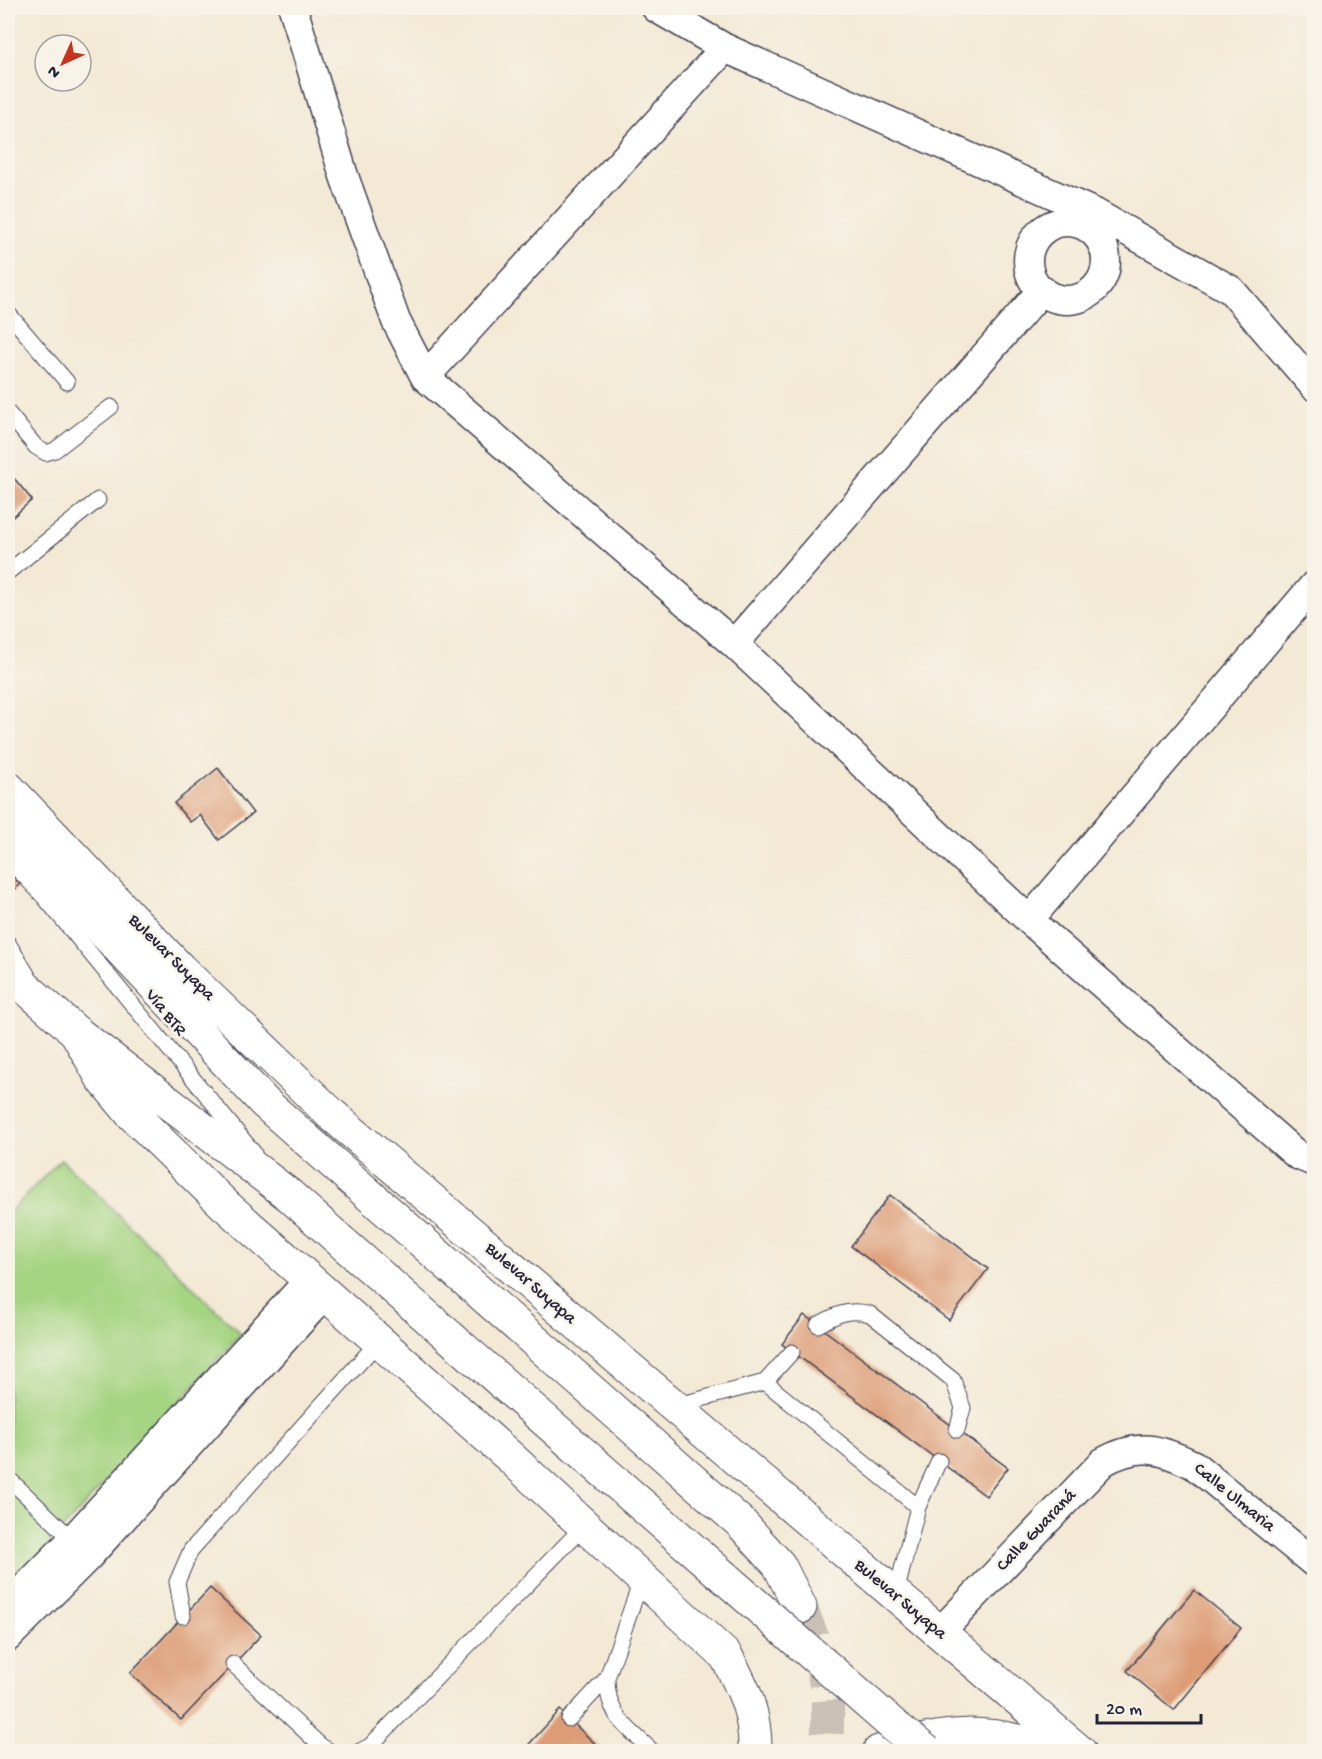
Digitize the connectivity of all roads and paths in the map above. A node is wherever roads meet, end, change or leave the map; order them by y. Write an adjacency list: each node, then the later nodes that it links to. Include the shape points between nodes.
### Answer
1 (294, 8): 7 (street, via 356,210 396,321)
2 (656, 8): 3 (street)
3 (725, 48): 4 (street); 7 (street)
4 (1091, 220): 5 (street, via 1062,222 1040,233 1032,243 1029,268); 5 (street, via 1104,247 1104,272 1099,284 1090,293 1065,300); 9 (street, via 1231,290)
5 (1042, 290): 15 (street)
6 (8, 313): 8 (lane)
7 (425, 377): 15 (street)
8 (67, 382)
9 (1314, 386)
10 (111, 407): 11 (lane, via 46,453 36,447)
11 (8, 413)
12 (98, 500): 13 (lane)
13 (8, 572)
14 (1314, 585): 19 (street)
15 (734, 644): 19 (street)
16 (8, 788): 31 (main road, Bulevar Suyapa, via 180,969 331,1113)
17 (8, 830): 43 (main road, via 265,1103 741,1523 779,1565)
18 (8, 859): 25 (lane, Vía BTR, via 53,908)
19 (1029, 920): 24 (street, via 1297,1155)
20 (8, 943): 22 (lane)
21 (8, 972): 22 (main road)
22 (44, 1004): 23 (main road)
23 (76, 1032): 25 (main road); 26 (main road, via 102,1078 131,1113 225,1206)
24 (1314, 1162)
25 (289, 1195): 55 (main road, bridge)
26 (318, 1286): 28 (main road); 38 (street)
27 (818, 1325): 32 (lane, via 837,1314 870,1314 953,1380 963,1408)
28 (379, 1341): 37 (main road); 44 (lane, via 191,1550 177,1582)
29 (792, 1352): 30 (lane)
30 (765, 1382): 31 (lane); 36 (lane)
31 (673, 1407): 41 (main road, Bulevar Suyapa)
32 (957, 1430)
33 (1146, 1448): 39 (street, Calle Ulmaria, via 1172,1454 1194,1465); 45 (street, Calle Guaraná, via 1123,1451 1103,1462)
34 (939, 1461): 36 (lane)
35 (10, 1486): 38 (lane)
36 (918, 1507): 41 (lane)
37 (584, 1526): 40 (main road); 52 (lane, via 370,1746)
38 (80, 1548): 42 (street); 46 (street)
39 (1314, 1563)
40 (642, 1578): 48 (lane); 54 (main road, via 726,1656 756,1725)
41 (896, 1596): 45 (main road, Bulevar Suyapa)
42 (8, 1605)
43 (800, 1607)
44 (183, 1616)
45 (939, 1633): 57 (main road, Bulevar Suyapa)
46 (8, 1637)
47 (233, 1664): 51 (lane)
48 (607, 1678): 49 (lane); 53 (lane, via 612,1711)
49 (569, 1719)
50 (879, 1751): 56 (main road, via 949,1734 996,1735)
51 (331, 1752)
52 (358, 1752)
53 (652, 1752)
54 (755, 1752)
55 (927, 1752)
56 (1055, 1752)
57 (1080, 1752)

